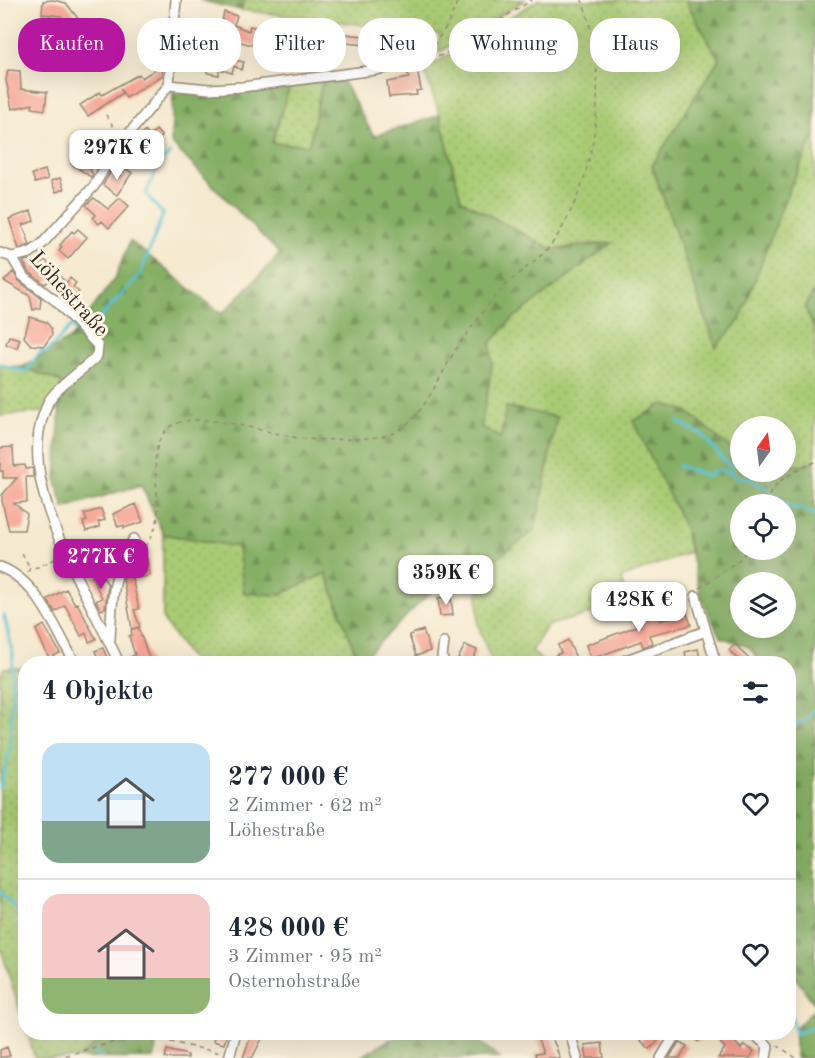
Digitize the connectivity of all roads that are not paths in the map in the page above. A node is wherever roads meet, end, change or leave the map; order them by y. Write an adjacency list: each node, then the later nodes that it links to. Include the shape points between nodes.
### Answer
1 (176, 0): 3 (street)
2 (359, 72): 3 (street, via 242,87)
3 (169, 85): 5 (street, via 114,152 94,186 57,228 30,253)
4 (0, 253): 5 (street)
5 (12, 257): 10 (street, Löhestraße, via 23,276 56,301 98,346 98,356 49,400 40,424 37,450 51,517)
6 (134, 539): 10 (street, Löhestraße, via 121,558 113,595)
7 (0, 567): 12 (street, via 30,587)
8 (696, 597): 9 (street)
9 (706, 631): 15 (street); 16 (street)
10 (110, 641): 13 (street, Löhestraße)
11 (444, 642): 14 (street)
12 (71, 656)
13 (116, 656)
14 (442, 656)
15 (647, 656)
16 (715, 656)
17 (234, 1040): 21 (street)
18 (572, 1040): 22 (street)
19 (671, 1040): 23 (street)
20 (761, 1040): 24 (street, via 766,1044)
21 (230, 1057)
22 (577, 1058)
23 (661, 1058)
24 (766, 1058)

